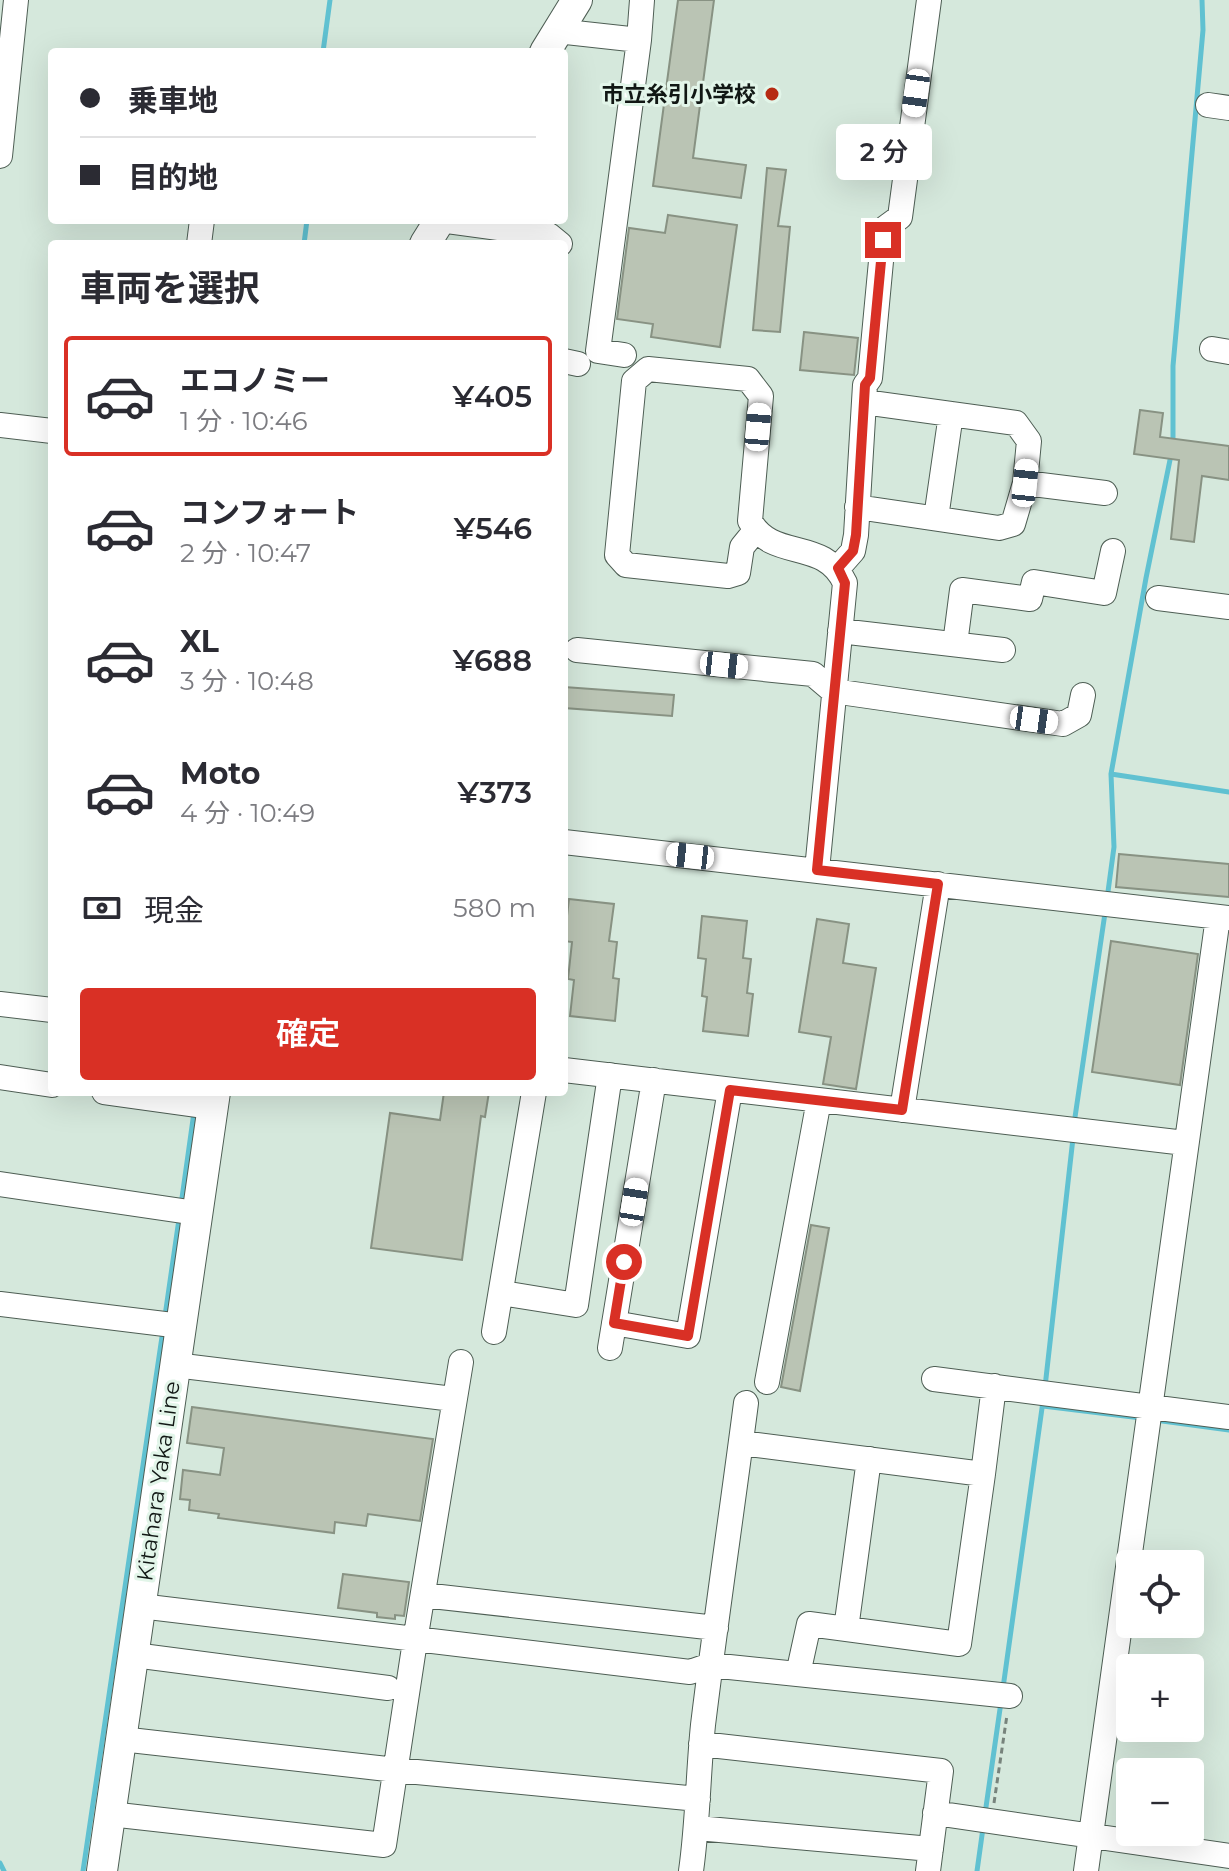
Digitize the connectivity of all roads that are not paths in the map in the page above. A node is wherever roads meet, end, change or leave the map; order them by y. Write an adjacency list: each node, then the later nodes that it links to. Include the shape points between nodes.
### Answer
1 (577, 0): 6 (main road)
2 (642, 0): 5 (street)
3 (929, 0): 11 (street, via 900,217 885,228)
4 (10, 15): 7 (street)
5 (639, 40): 6 (street); 10 (street, via 598,351)
6 (551, 42)
7 (0, 156)
8 (469, 224): 9 (street)
9 (555, 240)
10 (624, 355)
11 (864, 402): 12 (street); 17 (street)
12 (951, 414): 15 (street, via 1016,423 1029,441); 18 (street)
13 (0, 425): 14 (street)
14 (48, 431)
15 (1025, 483): 16 (street); 18 (street, via 1013,524 999,528)
16 (1105, 493)
17 (857, 507): 18 (street); 21 (street, via 853,551)
18 (936, 518)
19 (755, 531): 19 (street, via 742,547 738,573 728,576 626,565 617,555 634,381 648,369 748,379 756,387 761,396 750,521); 21 (street)
20 (1113, 551): 25 (street, via 1104,593 1034,582 1030,599 962,590)
21 (838, 568): 24 (street, via 845,583)
22 (1158, 598): 23 (street)
23 (1229, 607)
24 (840, 631): 25 (street); 28 (street)
25 (955, 644): 27 (street)
26 (577, 650): 28 (street, via 813,674)
27 (1003, 650)
28 (833, 691): 29 (street, via 1063,724 1079,715); 31 (street)
29 (1083, 695)
30 (568, 842): 31 (street)
31 (817, 870): 32 (street)
32 (938, 884): 33 (street); 46 (street)
33 (1223, 918): 47 (street)
34 (0, 1004): 35 (street)
35 (48, 1010)
36 (568, 1070): 37 (street)
37 (610, 1075): 39 (street); 50 (street, via 576,1305)
38 (0, 1077): 40 (street)
39 (654, 1080): 41 (street); 52 (street)
40 (48, 1084)
41 (730, 1090): 44 (street); 52 (street, via 688,1336)
42 (149, 1096): 45 (street)
43 (533, 1096): 50 (street)
44 (819, 1100): 46 (street); 59 (street)
45 (205, 1101): 49 (main road, Kitahara Yaka Line)
46 (902, 1110): 47 (street)
47 (1185, 1143): 63 (street)
48 (0, 1184): 49 (street)
49 (183, 1211): 53 (main road, Kitahara Yaka Line)
50 (502, 1293): 54 (street)
51 (0, 1304): 53 (street)
52 (614, 1323): 55 (street)
53 (167, 1324): 57 (main road, Kitahara Yaka Line)
54 (494, 1332)
55 (610, 1348)
56 (461, 1362): 61 (street)
57 (175, 1365): 61 (street); 69 (main road, Kitahara Yaka Line)
58 (934, 1379): 60 (street)
59 (767, 1382)
60 (994, 1386): 63 (street); 67 (street)
61 (453, 1399): 68 (street)
62 (746, 1403): 65 (street)
63 (1149, 1404): 64 (street); 85 (street)
64 (1229, 1417)
65 (741, 1443): 66 (street); 70 (street)
66 (869, 1459): 67 (street); 71 (street)
67 (983, 1474): 71 (street, via 959,1644)
68 (423, 1595): 70 (street); 72 (street)
69 (140, 1606): 72 (street); 73 (main road, Kitahara Yaka Line)
70 (716, 1628): 74 (street)
71 (846, 1629): 75 (street, via 809,1624)
72 (415, 1641): 74 (street, via 690,1672); 80 (street)
73 (134, 1655): 76 (street); 78 (main road, Kitahara Yaka Line)
74 (710, 1665): 75 (street); 79 (street)
75 (798, 1674): 77 (street)
76 (388, 1688)
77 (1010, 1696)
78 (121, 1739): 80 (street); 83 (main road, Kitahara Yaka Line)
79 (701, 1744): 81 (street); 82 (street, via 941,1771)
80 (396, 1770): 81 (street); 83 (street, via 384,1845)
81 (698, 1799): 84 (street)
82 (935, 1813): 85 (street); 87 (street)
83 (110, 1814): 88 (main road, Kitahara Yaka Line)
84 (697, 1828): 87 (street); 89 (street)
85 (1091, 1836): 86 (street); 90 (street)
86 (1229, 1856)
87 (930, 1860)
88 (102, 1871)
89 (691, 1871)
90 (1086, 1871)

